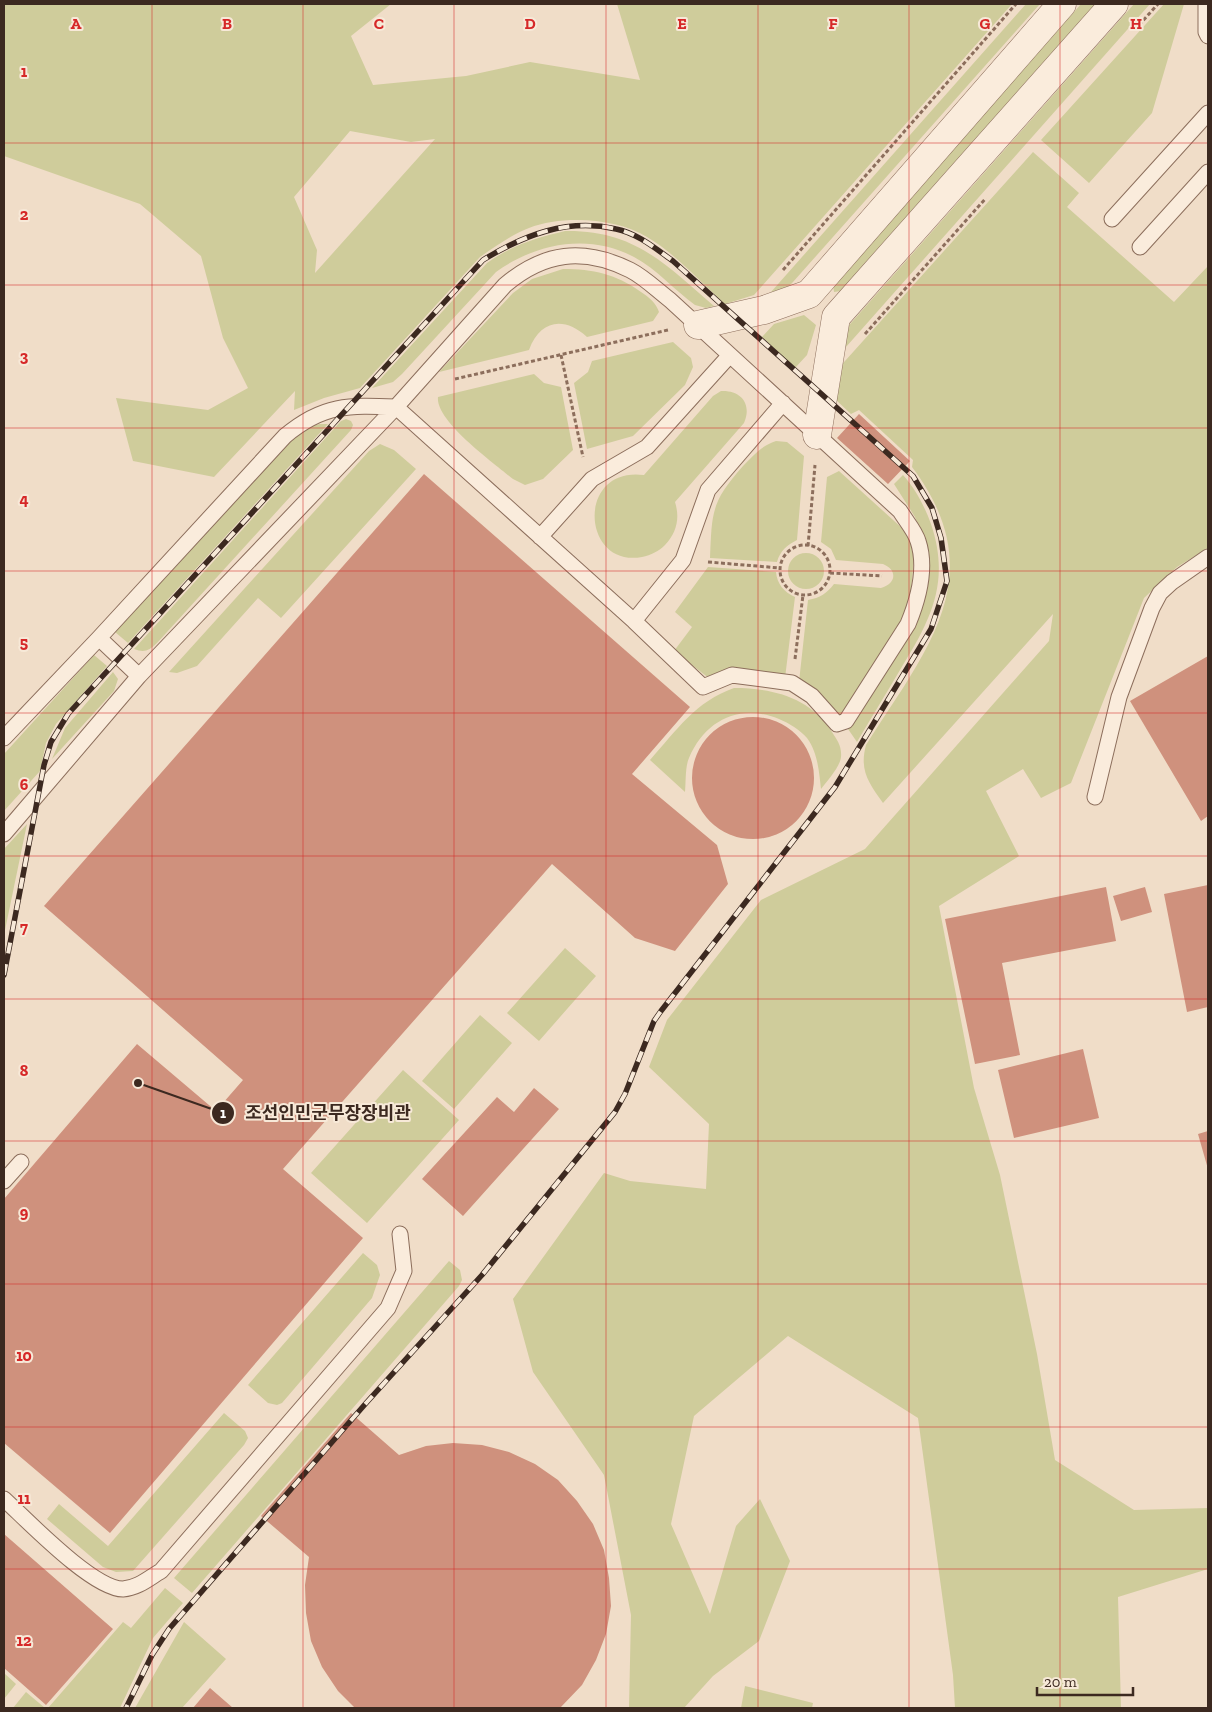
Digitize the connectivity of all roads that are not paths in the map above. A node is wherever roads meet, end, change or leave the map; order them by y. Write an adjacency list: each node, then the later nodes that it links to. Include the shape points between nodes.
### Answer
1 (1062, 4): 9 (street)
2 (1114, 4): 10 (street)
3 (1206, 4): 4 (lane)
4 (1208, 36)
5 (1208, 113): 7 (lane)
6 (1208, 172): 8 (lane)
7 (1112, 219)
8 (1140, 247)
9 (809, 294): 10 (street); 11 (street, via 764,310)
10 (836, 317): 15 (street)
11 (698, 326): 12 (lane); 14 (lane, via 631,271 588,256 566,256 539,262 524,269 505,285)
12 (730, 355): 13 (lane); 16 (lane, via 647,447 592,479)
13 (783, 403): 15 (lane); 18 (lane, via 708,490 683,560)
14 (396, 407): 16 (lane); 19 (lane, via 351,405 304,420 285,436); 20 (lane)
15 (817, 435): 18 (lane, via 900,512 918,540 921,576 915,607 908,624 846,722 837,724 812,696 792,683 732,675 703,687)
16 (540, 537): 18 (lane)
17 (1208, 558): 22 (lane, via 1172,582 1160,593 1152,608 1118,697)
18 (634, 621)
19 (99, 638): 20 (lane); 21 (lane)
20 (139, 676): 23 (lane)
21 (4, 738)
22 (1095, 797)
23 (4, 834)
24 (21, 1162): 25 (lane)
25 (4, 1181)
26 (400, 1234): 27 (lane, via 404,1271 388,1308 161,1571 135,1587 109,1587 85,1571)
27 (4, 1499)

